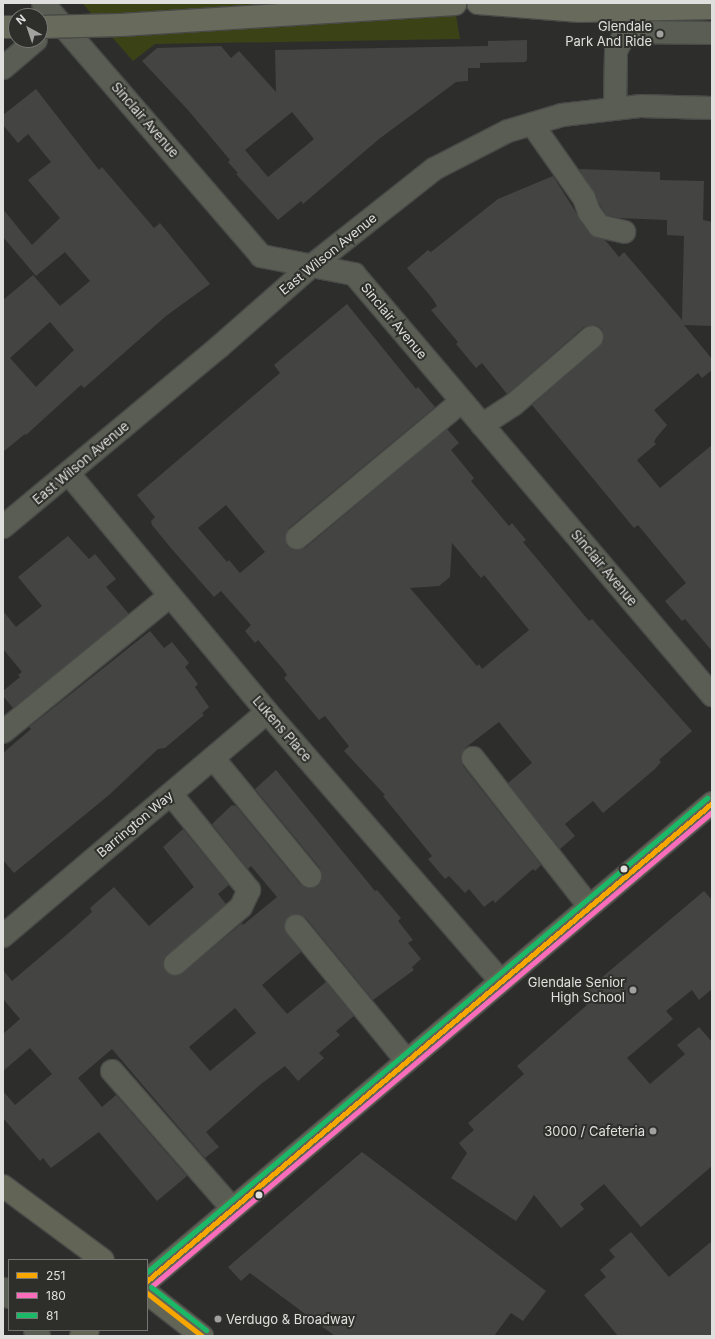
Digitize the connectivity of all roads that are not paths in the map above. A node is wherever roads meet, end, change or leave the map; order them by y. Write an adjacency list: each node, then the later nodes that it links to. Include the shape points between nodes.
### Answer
1 (43, 3): 5 (street, Sinclair Avenue)
2 (478, 3): 4 (highway, via 580,11)
3 (461, 4): 5 (highway, bridge, via 121,25)
4 (712, 8)
5 (50, 24): 13 (street, Sinclair Avenue, via 261,256)
6 (712, 33): 10 (street, via 634,32 622,39 616,51)
7 (27, 48): 8 (street)
8 (3, 68)
9 (712, 108): 10 (street, East Wilson Avenue, via 641,106)
10 (615, 109): 11 (street, East Wilson Avenue, via 562,114)
11 (532, 124): 12 (street, via 584,198 588,212 600,226); 13 (street, East Wilson Avenue, via 508,131 434,169)
12 (624, 232)
13 (310, 267): 15 (street, Sinclair Avenue, via 354,274); 17 (street, East Wilson Avenue)
14 (592, 337): 16 (street, via 513,405)
15 (462, 401): 16 (street, Sinclair Avenue); 19 (street)
16 (482, 425): 21 (street, Sinclair Avenue)
17 (68, 474): 18 (street, East Wilson Avenue); 20 (street, Lukens Place)
18 (3, 527)
19 (297, 538)
20 (170, 596): 22 (street, Lukens Place); 23 (street)
21 (712, 695)
22 (267, 712): 24 (street, Barrington Way); 33 (street, Lukens Place)
23 (3, 732)
24 (213, 758): 26 (street, Barrington Way); 28 (street)
25 (473, 758): 29 (street)
26 (171, 794): 31 (street, Barrington Way); 32 (street, via 249,890 241,906)
27 (712, 803): 29 (main road)
28 (310, 876)
29 (589, 906): 33 (main road)
30 (296, 926): 34 (street)
31 (3, 936)
32 (175, 964)
33 (500, 980): 34 (main road)
34 (406, 1060): 37 (main road)
35 (112, 1071): 37 (street)
36 (3, 1186): 38 (main road)
37 (232, 1208): 39 (main road)
38 (102, 1259)
39 (148, 1280)
40 (148, 1294): 41 (main road)
41 (202, 1336)

